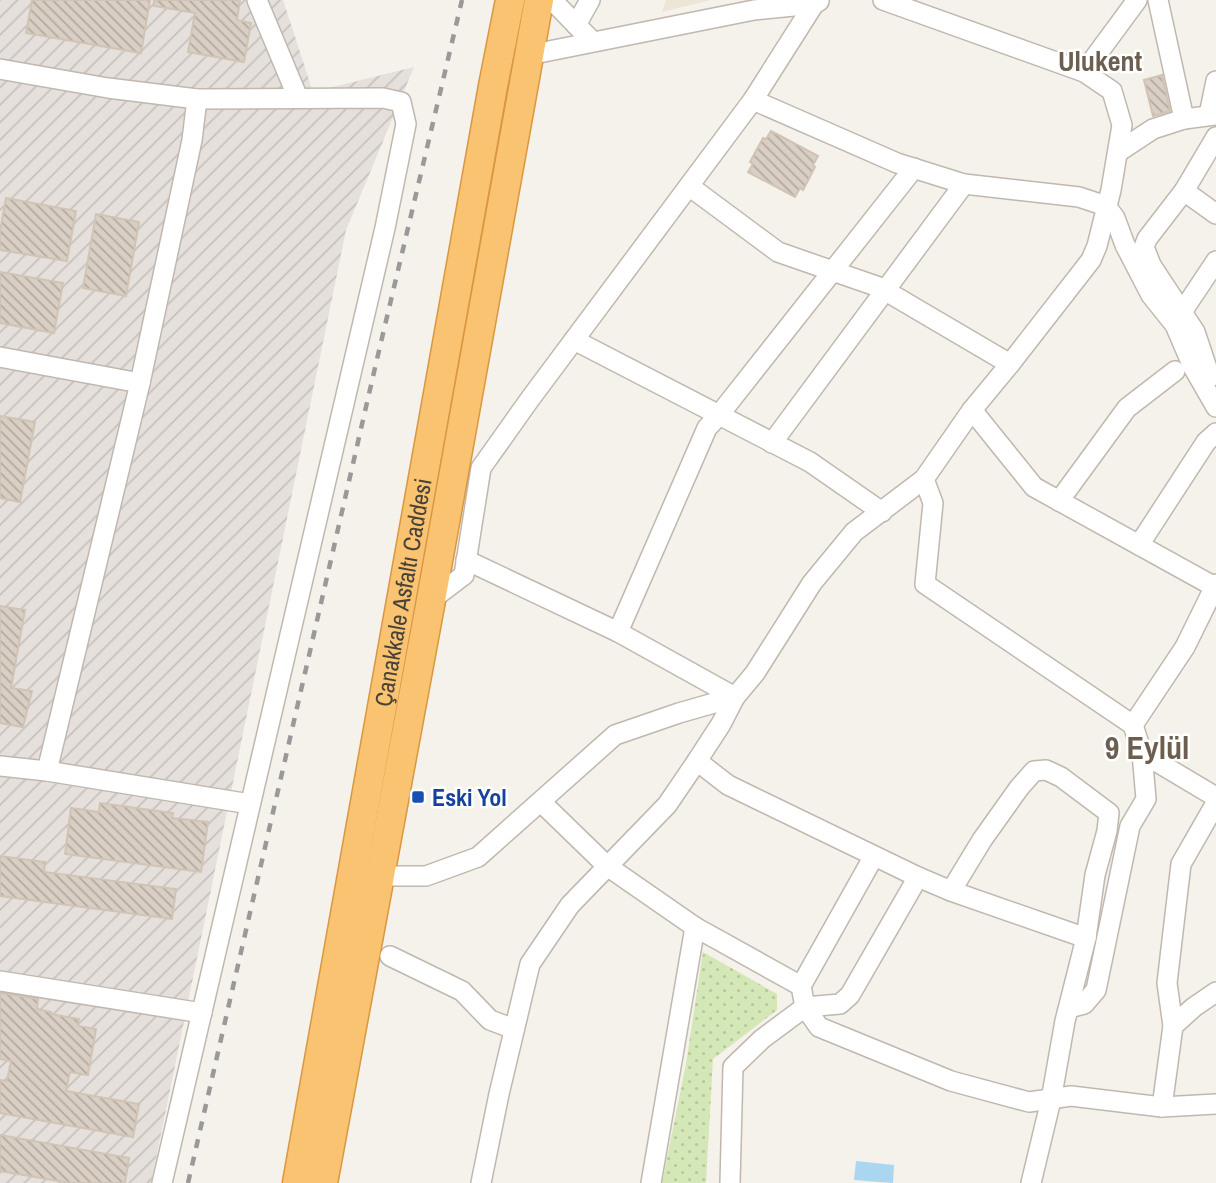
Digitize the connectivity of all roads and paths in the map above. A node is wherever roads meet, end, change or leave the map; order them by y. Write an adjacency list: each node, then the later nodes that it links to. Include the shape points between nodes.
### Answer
1 (257, 0): 16 (street)
2 (510, 0): 82 (highway, Çanakkale Asfaltı Caddesi)
3 (539, 0): 12 (highway)
4 (552, 0): 10 (street)
5 (590, 0): 10 (street)
6 (883, 0): 14 (street)
7 (1137, 0): 14 (street)
8 (1158, 0): 20 (street)
9 (817, 2): 11 (street); 18 (street)
10 (576, 25): 11 (street)
11 (592, 41): 12 (street)
12 (529, 55): 50 (highway)
13 (0, 69): 17 (street)
14 (1084, 72): 22 (street, via 1112,91 1122,125)
15 (1216, 81): 19 (street)
16 (298, 98): 17 (street); 61 (street, via 401,102 406,124)
17 (197, 99): 37 (street)
18 (753, 100): 23 (street); 25 (street)
19 (1213, 115): 20 (street)
20 (1184, 119): 22 (street, via 1153,129)
21 (1216, 137): 26 (street)
22 (1118, 152): 27 (street)
23 (914, 168): 24 (street); 30 (street)
24 (964, 184): 27 (street, via 1079,197); 31 (street)
25 (689, 186): 30 (street, via 778,252); 33 (street)
26 (1184, 191): 28 (street); 32 (street, via 1144,247)
27 (1106, 206): 35 (street, via 1091,260); 39 (street)
28 (1216, 214)
29 (1216, 261): 32 (street)
30 (831, 271): 31 (street); 41 (street)
31 (885, 291): 35 (street); 43 (street)
32 (1182, 312): 38 (street, via 1195,332)
33 (574, 340): 41 (street); 48 (street, via 481,468)
34 (0, 357): 37 (street)
35 (1010, 365): 40 (street)
36 (1175, 371): 45 (street, via 1127,408)
37 (140, 383): 57 (street)
38 (1216, 388)
39 (1216, 407)
40 (972, 410): 44 (street); 45 (street, via 1034,487)
41 (719, 415): 43 (street); 51 (street, via 707,428)
42 (1216, 433): 47 (street)
43 (772, 443): 46 (street, via 810,462)
44 (924, 479): 46 (street); 53 (street, via 933,502 925,584)
45 (1059, 500): 47 (street)
46 (882, 512): 52 (street, via 855,532 812,583)
47 (1139, 545): 49 (street)
48 (466, 560): 50 (street, via 464,575); 51 (street)
49 (1216, 586): 53 (street, via 1185,647)
50 (431, 600): 64 (highway)
51 (618, 632): 52 (street)
52 (735, 697): 55 (street); 59 (street, via 615,735)
53 (1133, 725): 54 (street)
54 (1142, 753): 58 (street); 74 (street, via 1146,799 1130,826 1096,990 1084,1004)
55 (697, 761): 62 (street, via 728,785); 63 (street, via 667,805)
56 (0, 766): 57 (street)
57 (47, 771): 61 (street)
58 (1216, 797)
59 (541, 802): 63 (street); 64 (street, via 478,857 426,876)
60 (1216, 803): 76 (street, via 1181,864 1167,983)
61 (250, 804): 75 (street)
62 (874, 856): 65 (street); 71 (street)
63 (607, 866): 67 (street); 77 (street, via 570,905 530,964)
64 (380, 876): 83 (highway)
65 (918, 877): 66 (street); 73 (street, via 850,995 840,1004)
66 (951, 891): 68 (street); 68 (street, via 1018,788 1034,771 1046,770 1109,813 1094,875)
67 (695, 927): 71 (street); 85 (street)
68 (1086, 938): 74 (street)
69 (390, 956): 77 (street, via 462,991 490,1020)
70 (0, 981): 75 (street)
71 (801, 986): 73 (street)
72 (1216, 992): 76 (street)
73 (805, 1007): 78 (street, via 818,1027 951,1081 1029,1102); 86 (street, via 733,1068)
74 (1069, 1008): 78 (street)
75 (202, 1013): 81 (street)
76 (1173, 1026): 80 (street)
77 (514, 1029): 84 (street)
78 (1051, 1100): 80 (street, via 1070,1096); 87 (street)
79 (1216, 1104): 80 (street)
80 (1162, 1107)
81 (162, 1183)
82 (297, 1183)
83 (323, 1183)
84 (481, 1183)
85 (651, 1183)
86 (730, 1183)
87 (1031, 1183)

